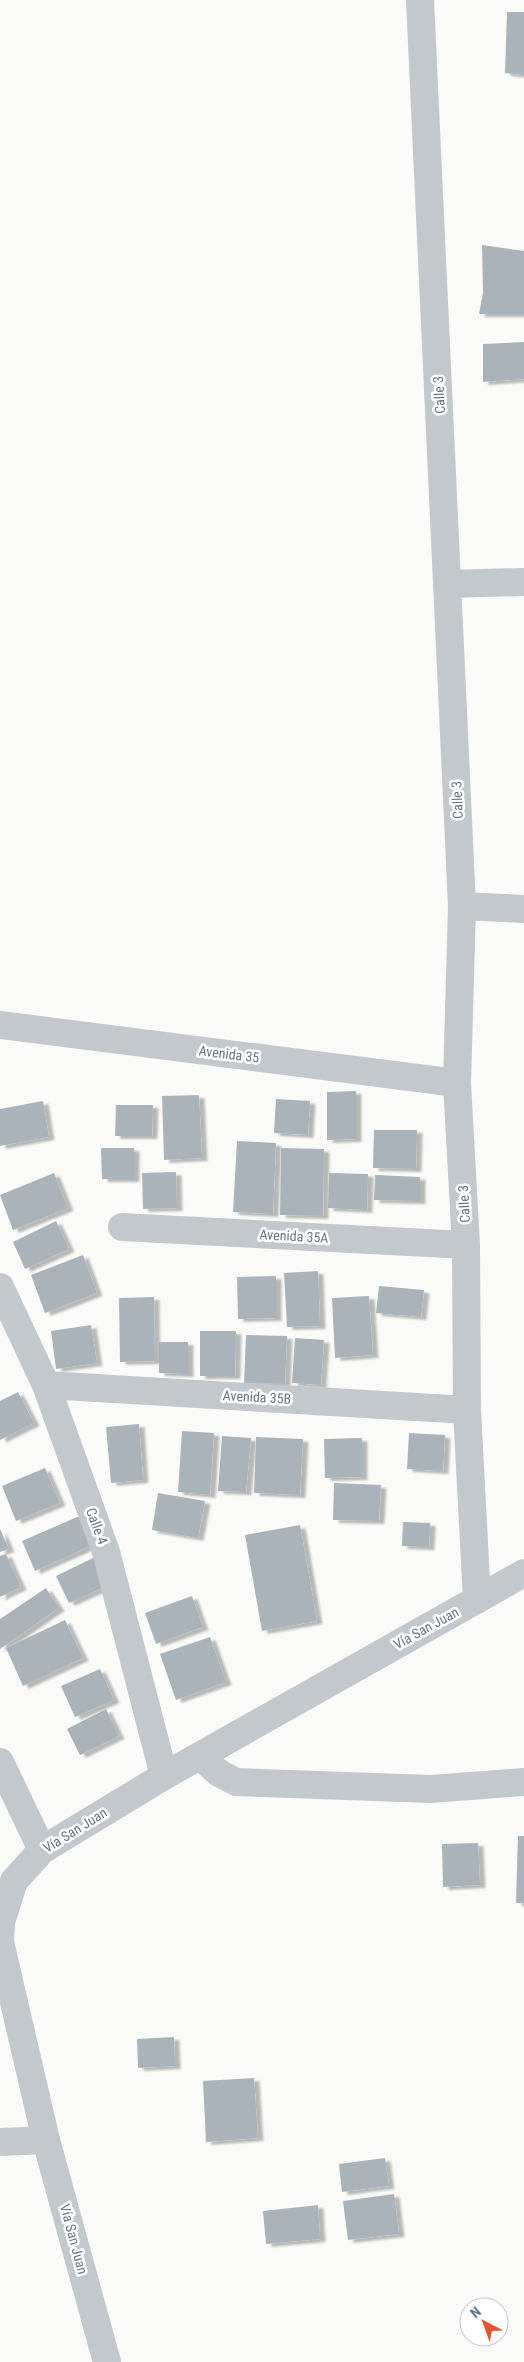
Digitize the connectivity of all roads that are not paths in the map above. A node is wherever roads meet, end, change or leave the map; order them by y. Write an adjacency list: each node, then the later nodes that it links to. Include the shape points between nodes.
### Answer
1 (420, 0): 3 (street, Calle 3)
2 (524, 582): 3 (street)
3 (448, 584): 4 (street, Calle 3)
4 (462, 906): 5 (street); 7 (street, Calle 3)
5 (524, 909)
6 (0, 1024): 7 (street, Avenida 35)
7 (457, 1083): 9 (street, Calle 3)
8 (122, 1227): 9 (street, Avenida 35A)
9 (466, 1245): 12 (street, Calle 3)
10 (0, 1287): 11 (street, Calle 4)
11 (46, 1385): 12 (street, Avenida 35B); 17 (street, Calle 4, via 106,1552)
12 (467, 1410): 14 (street, Calle 3)
13 (524, 1573): 14 (street, Vía San Juan)
14 (477, 1600): 15 (street, Vía San Juan)
15 (200, 1756): 17 (street, Vía San Juan); 18 (street, via 219,1773 236,1782 431,1789)
16 (0, 1762): 19 (street)
17 (164, 1776): 19 (street, Vía San Juan)
18 (524, 1782)
19 (42, 1850): 20 (street, Vía San Juan, via 14,1881 1,1922 0,1942)
20 (46, 2140): 21 (street); 22 (street, Vía San Juan)
21 (0, 2142)
22 (107, 2362)

